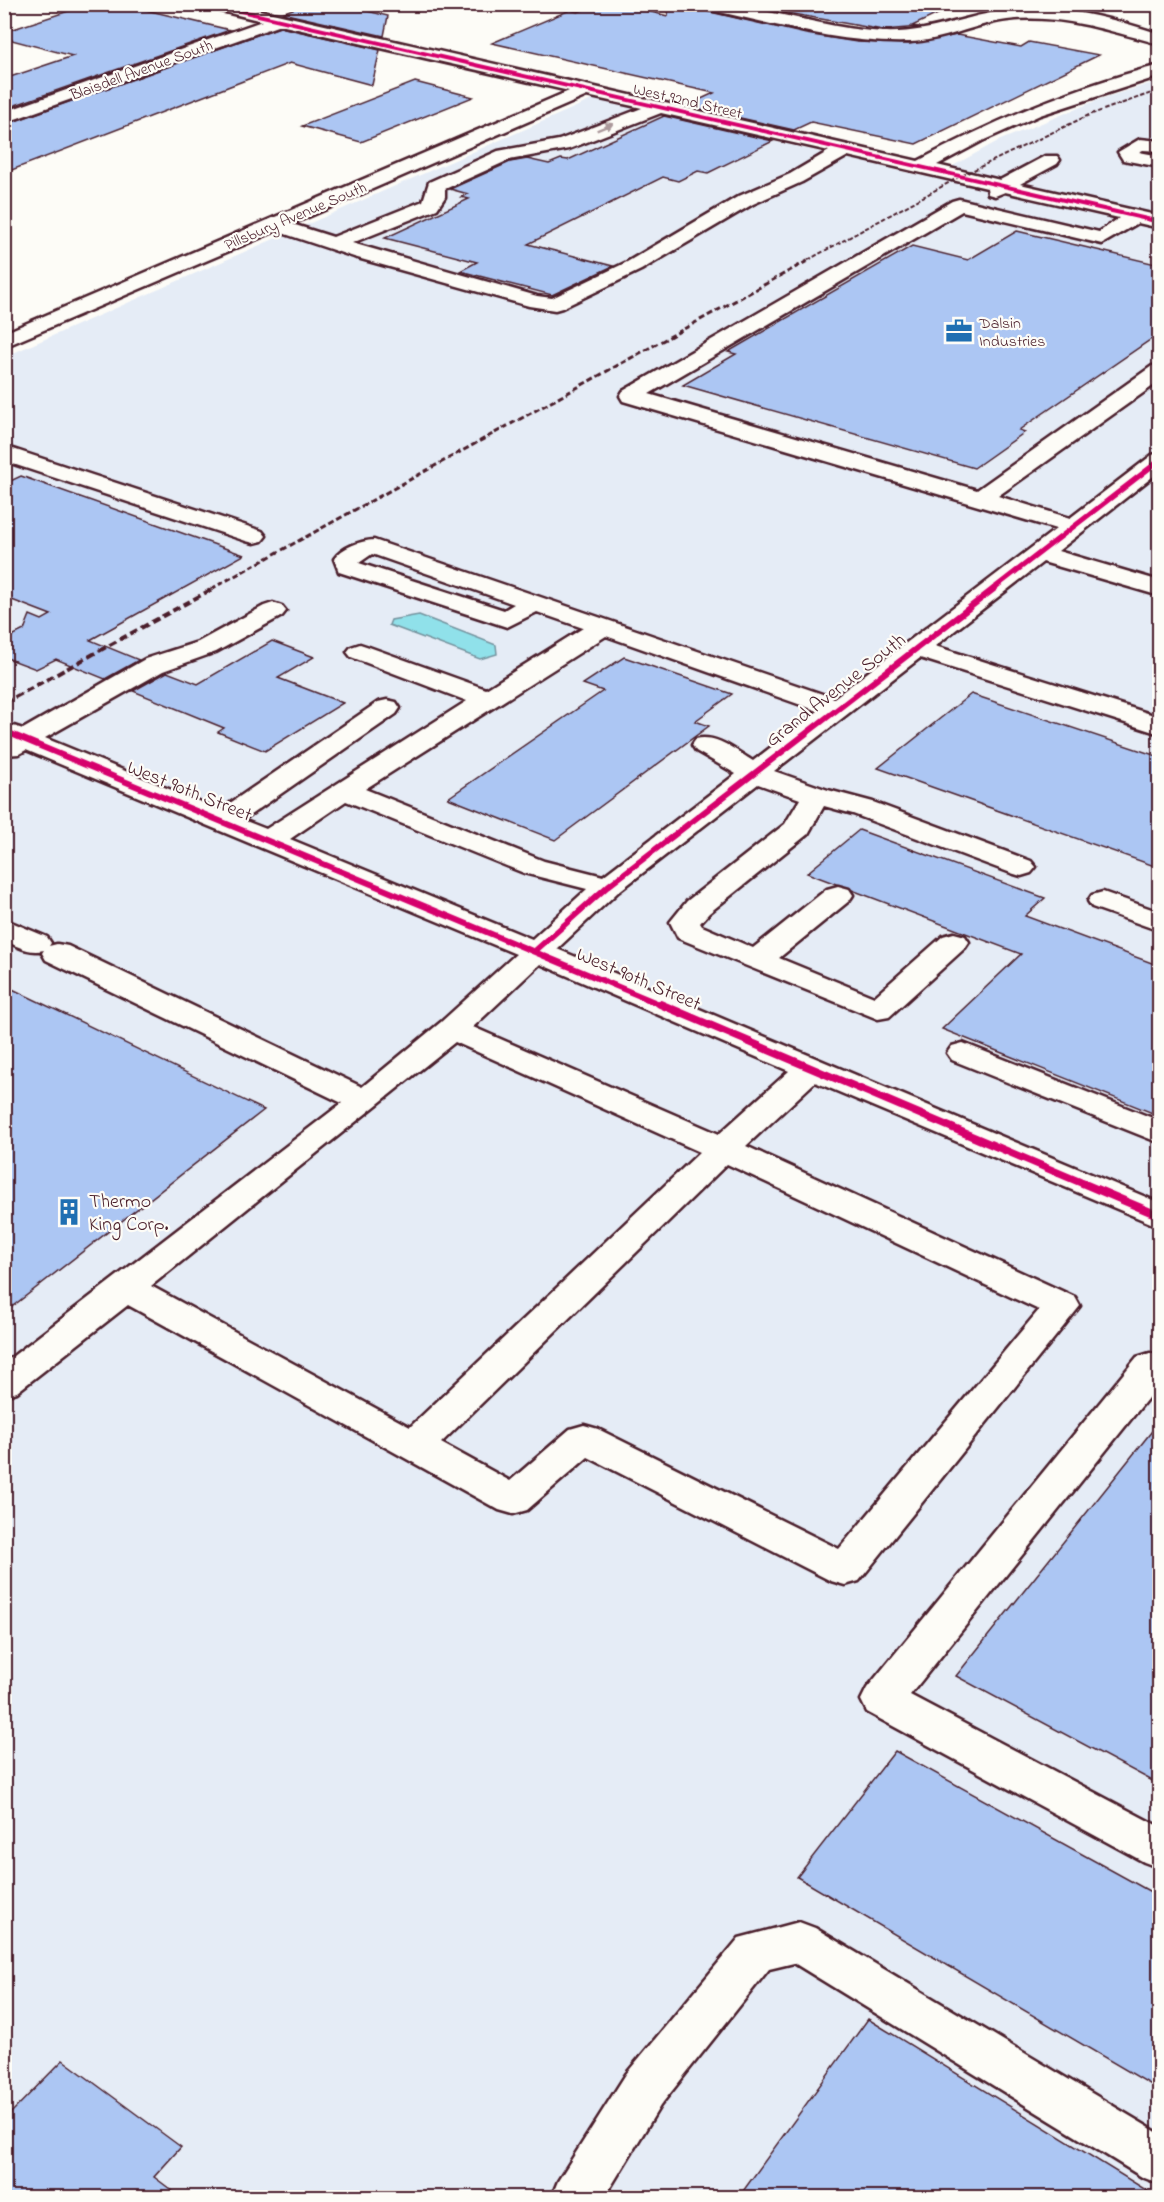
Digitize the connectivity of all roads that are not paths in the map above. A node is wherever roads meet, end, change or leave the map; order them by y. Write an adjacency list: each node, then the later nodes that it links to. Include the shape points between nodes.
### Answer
1 (210, 4): 3 (street, West 92nd Street)
2 (706, 4): 4 (street, via 872,36 935,35 983,20 1027,14 1100,20)
3 (278, 20): 6 (street, West 92nd Street); 8 (street, Blaisdell Avenue South)
4 (1160, 39)
5 (1160, 70): 13 (street, via 1034,111)
6 (586, 90): 7 (street, West 92nd Street); 17 (street, Pillsbury Avenue South)
7 (660, 107): 10 (street, West 92nd Street); 18 (street, one-way to 7, via 430,205 436,197 436,186 494,159 523,150 550,148)
8 (4, 118)
9 (1160, 146): 12 (street, via 1140,144 1127,152 1129,156)
10 (845, 150): 13 (street, West 92nd Street); 18 (street, via 746,200 634,266 555,304 525,299)
11 (1051, 160): 14 (street)
12 (1160, 162)
13 (921, 167): 14 (street, West 92nd Street)
14 (1003, 186): 15 (street); 16 (street, West 92nd Street)
15 (968, 207): 16 (street, via 1102,238); 23 (street, via 959,205 630,396)
16 (1152, 218)
17 (275, 224): 18 (street); 19 (street, Pillsbury Avenue South)
18 (336, 243)
19 (4, 341)
20 (1160, 371): 23 (street)
21 (4, 453): 25 (street)
22 (1153, 472): 24 (street, Grand Avenue South)
23 (980, 498): 24 (street)
24 (1073, 526): 26 (street, Grand Avenue South)
25 (254, 536)
26 (1039, 553): 27 (street); 31 (street, Grand Avenue South)
27 (1160, 589)
28 (536, 602): 28 (street, via 507,619 348,567 346,559 374,547); 30 (street)
29 (273, 611): 37 (street, via 207,647 154,664)
30 (605, 626): 33 (street); 35 (street)
31 (916, 648): 35 (street, Grand Avenue South); 36 (street)
32 (360, 652): 33 (street)
33 (488, 699): 40 (street)
34 (387, 708): 42 (street)
35 (836, 708): 39 (street, Grand Avenue South)
36 (1160, 726)
37 (11, 740): 42 (street, West 90th Street)
38 (706, 744): 39 (street)
39 (754, 773): 41 (street); 45 (street, Grand Avenue South)
40 (344, 790): 43 (street); 45 (street, via 534,867)
41 (818, 796): 44 (street, via 862,808); 52 (street, via 798,828 698,907 685,922 689,932)
42 (223, 821): 43 (street, West 90th Street)
43 (268, 840): 51 (street, West 90th Street)
44 (1021, 867)
45 (608, 886): 51 (street, Grand Avenue South)
46 (838, 895): 52 (street)
47 (1102, 901): 48 (street)
48 (1160, 922)
49 (4, 928): 56 (street)
50 (954, 942): 52 (street, via 878,1010)
51 (535, 951): 53 (street, Grand Avenue South); 55 (street, West 90th Street)
52 (757, 960)
53 (452, 1029): 56 (street, Grand Avenue South); 58 (street)
54 (963, 1053): 57 (street)
55 (810, 1069): 58 (street); 59 (street, West 90th Street)
56 (364, 1101): 60 (street, Grand Avenue South)
57 (1160, 1133)
58 (723, 1149): 63 (street); 63 (street, via 1062,1306 845,1570 584,1439 513,1500)
59 (1160, 1216)
60 (126, 1288): 62 (street, Grand Avenue South); 63 (street)
61 (1160, 1370): 64 (street, via 1150,1366 882,1700)
62 (4, 1383)
63 (415, 1445)
64 (1160, 1849)
65 (1160, 2161): 66 (street, via 799,1942 755,1952 643,2090)
66 (576, 2198)

